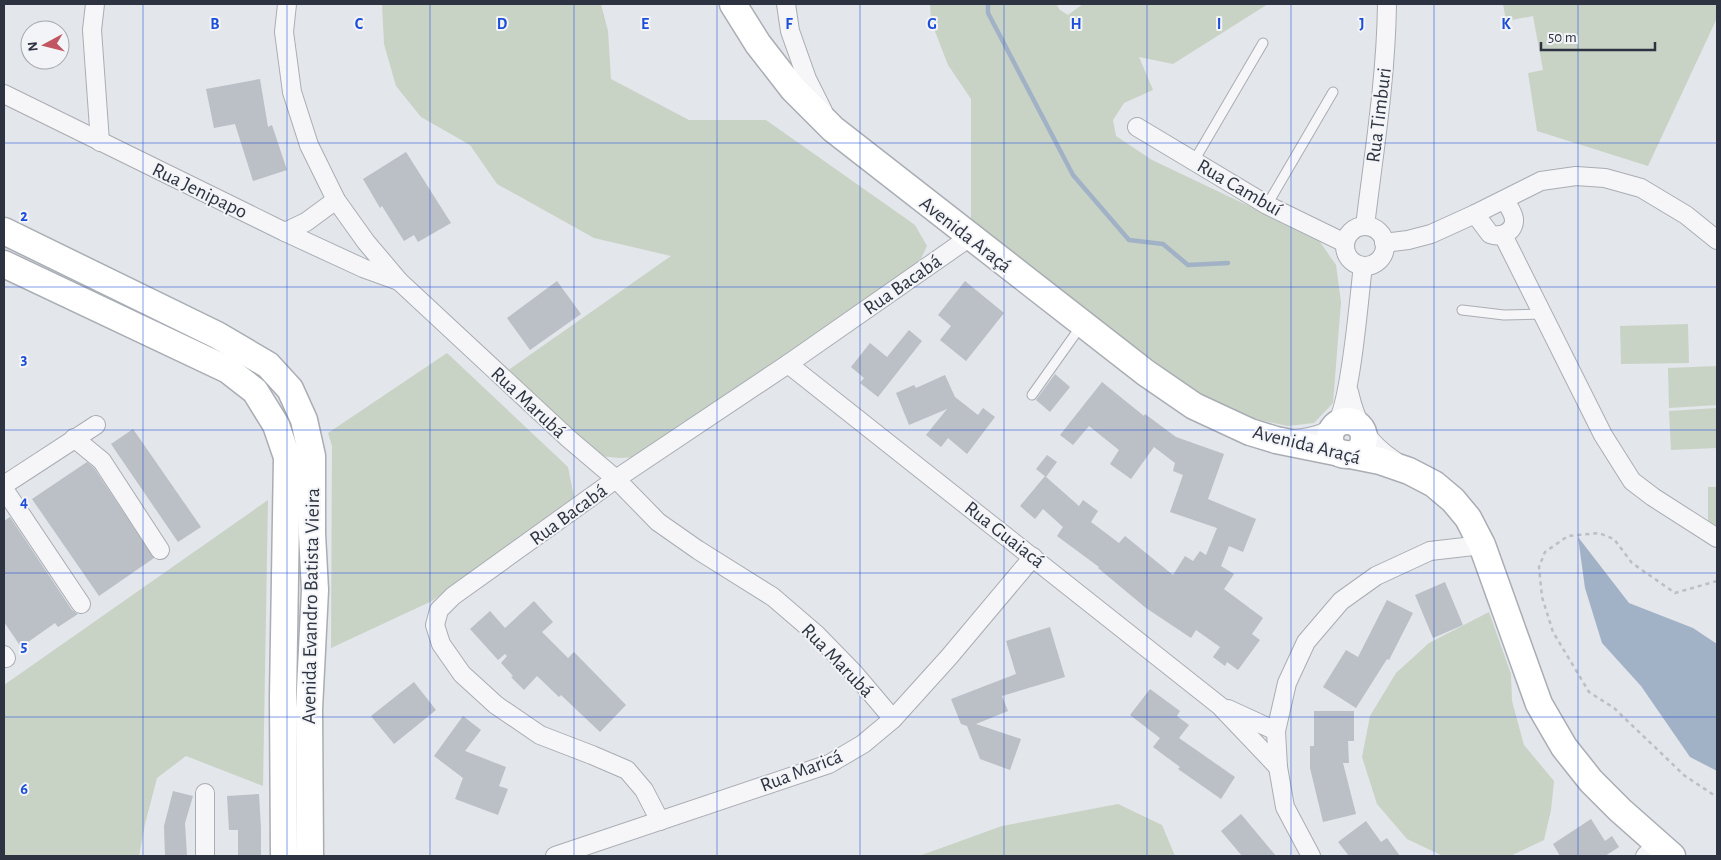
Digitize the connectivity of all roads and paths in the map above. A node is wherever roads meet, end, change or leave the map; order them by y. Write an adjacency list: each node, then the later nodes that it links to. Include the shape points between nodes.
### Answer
1 (95, 4): 11 (street, via 92,30)
2 (287, 4): 13 (street, Rua Marubá, via 284,32 292,92 309,145)
3 (732, 4): 10 (main road, Avenida Araçá, via 793,89)
4 (786, 4): 10 (street, via 790,31 807,79)
5 (1387, 4): 17 (street, Rua Timburi, via 1387,46)
6 (1263, 43): 12 (lane)
7 (1333, 92): 15 (lane)
8 (4, 94): 11 (street, Rua Jenipapo)
9 (1137, 127): 12 (street, Rua Cambuí)
10 (833, 129): 21 (main road, Avenida Araçá)
11 (100, 142): 19 (street, Rua Jenipapo)
12 (1194, 161): 15 (street, Rua Cambuí)
13 (336, 200): 19 (street, via 306,222); 27 (street, Rua Marubá)
14 (1505, 200): 16 (street); 20 (street, via 1514,221 1511,230); 22 (street, via 1541,181 1576,176 1605,178 1641,188 1686,215)
15 (1267, 205): 23 (street, Rua Cambuí)
16 (1475, 214): 20 (street, via 1490,234); 24 (street, via 1430,234)
17 (1365, 226): 23 (street, via 1354,229); 24 (street, via 1377,231)
18 (4, 231): 49 (main road, Avenida Evandro Batista Vieira, via 217,335 268,365 290,389 304,420 312,456)
19 (285, 232): 27 (street, Rua Jenipapo)
20 (1503, 235): 29 (street)
21 (970, 237): 30 (main road, Avenida Araçá); 31 (street, Rua Bacabá)
22 (1717, 240)
23 (1345, 243): 26 (street, via 1347,256)
24 (1384, 243): 26 (street, via 1379,260)
25 (4, 264): 50 (main road, Avenida Evandro Batista Vieira, via 228,370 256,391 276,425 287,457)
26 (1363, 266): 32 (street)
27 (399, 281): 41 (street, Rua Marubá)
28 (1462, 310): 29 (lane, via 1504,315)
29 (1543, 314): 44 (street, via 1603,435 1632,481)
30 (1082, 324): 33 (lane); 38 (main road, Avenida Araçá, via 1194,406 1250,432)
31 (788, 364): 41 (street, Rua Bacabá); 47 (street, Rua Guaiacá)
32 (1348, 389): 35 (street); 36 (street, via 1353,413)
33 (1032, 395)
34 (96, 424): 37 (street)
35 (1334, 427): 36 (main road, via 1349,421); 38 (street, via 1315,435); 39 (main road, via 1330,432 1330,444)
36 (1362, 431): 39 (main road, via 1364,441 1358,451); 40 (street, via 1386,455)
37 (74, 438): 42 (street); 46 (street, via 102,461)
38 (1276, 440): 39 (main road, Avenida Araçá)
39 (1342, 455): 40 (main road, Avenida Araçá, via 1380,461)
40 (1409, 471): 45 (main road, Avenida Araçá, via 1434,484 1453,500 1468,518)
41 (616, 479): 53 (street, Rua Marubá, via 658,522 773,598 816,634); 58 (street, Rua Bacabá, via 453,596 439,610 435,625 441,644 462,674 496,705 540,735 627,770 644,790)
42 (4, 485)
43 (4, 489): 51 (street)
44 (1717, 538)
45 (1482, 545): 54 (street, via 1430,551 1376,576 1342,601 1306,642 1287,683); 59 (main road, Avenida Araçá, via 1539,704 1559,739 1591,781)
46 (160, 550)
47 (1033, 557): 52 (street, Rua Guaiacá); 53 (street, Rua Maricá)
48 (1717, 581): 57 (path, via 1675,593 1632,563 1614,539 1599,533 1568,536 1545,552 1538,567 1542,598 1553,632 1589,692 1614,708 1685,776)
49 (314, 595): 50 (main road); 62 (main road, Avenida Evandro Batista Vieira, via 309,709)
50 (285, 596): 61 (main road, Avenida Evandro Batista Vieira)
51 (81, 604)
52 (1220, 706): 54 (street, Rua Guaiacá); 55 (street, Rua Guaiacá)
53 (893, 719): 58 (street, Rua Maricá, via 864,744 829,764)
54 (1276, 731): 55 (street)
55 (1278, 767): 64 (street, via 1285,807)
56 (205, 793): 60 (street)
57 (1717, 797)
58 (660, 821): 63 (street, Rua Maricá)
59 (1658, 852)
60 (205, 856)
61 (284, 856)
62 (310, 856)
63 (555, 856)
64 (1311, 856)

